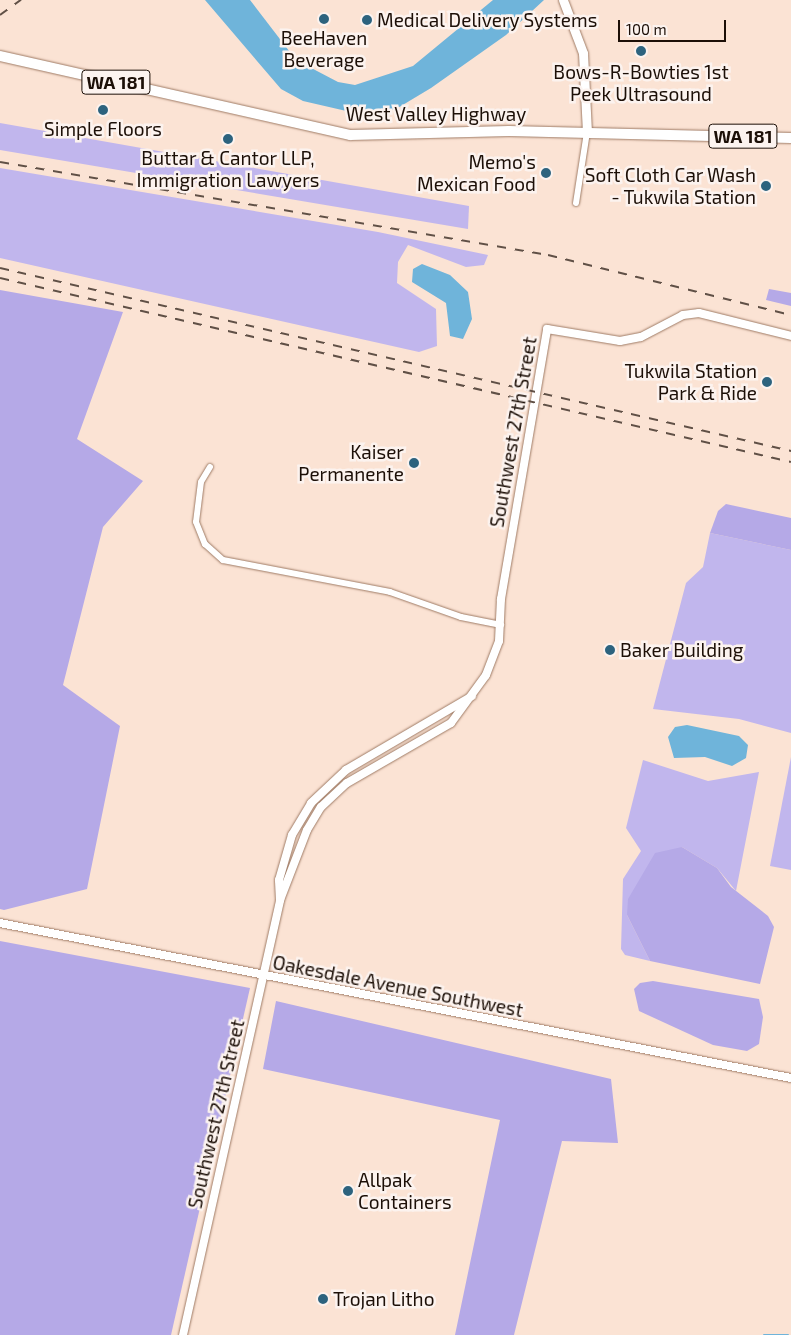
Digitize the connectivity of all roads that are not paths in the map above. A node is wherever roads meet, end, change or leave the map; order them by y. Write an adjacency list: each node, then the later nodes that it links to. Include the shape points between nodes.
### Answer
1 (564, 2): 3 (main road, via 583,53)
2 (0, 56): 3 (main road, West Valley Highway / WA 181, via 350,135)
3 (587, 132): 4 (main road, West Valley Highway / WA 181); 5 (street)
4 (791, 138)
5 (576, 203)
6 (791, 336): 8 (street, Southwest 27th Street, via 699,314 683,315 641,336 620,340 547,329 501,599)
7 (210, 467): 8 (street, via 201,482 196,522 205,544 223,560 390,592 460,617)
8 (501, 625): 9 (street, Southwest 27th Street, via 493,659)
9 (472, 696): 10 (street, Southwest 27th Street, via 451,723 347,783 321,807 307,830); 10 (street, Southwest 27th Street, via 346,770 318,794 287,847 279,880)
10 (280, 900): 12 (street, Southwest 27th Street)
11 (0, 923): 12 (street, Oakesdale Avenue Southwest)
12 (264, 976): 13 (street, Oakesdale Avenue Southwest); 14 (street, Southwest 27th Street)
13 (791, 1078)
14 (183, 1335)

